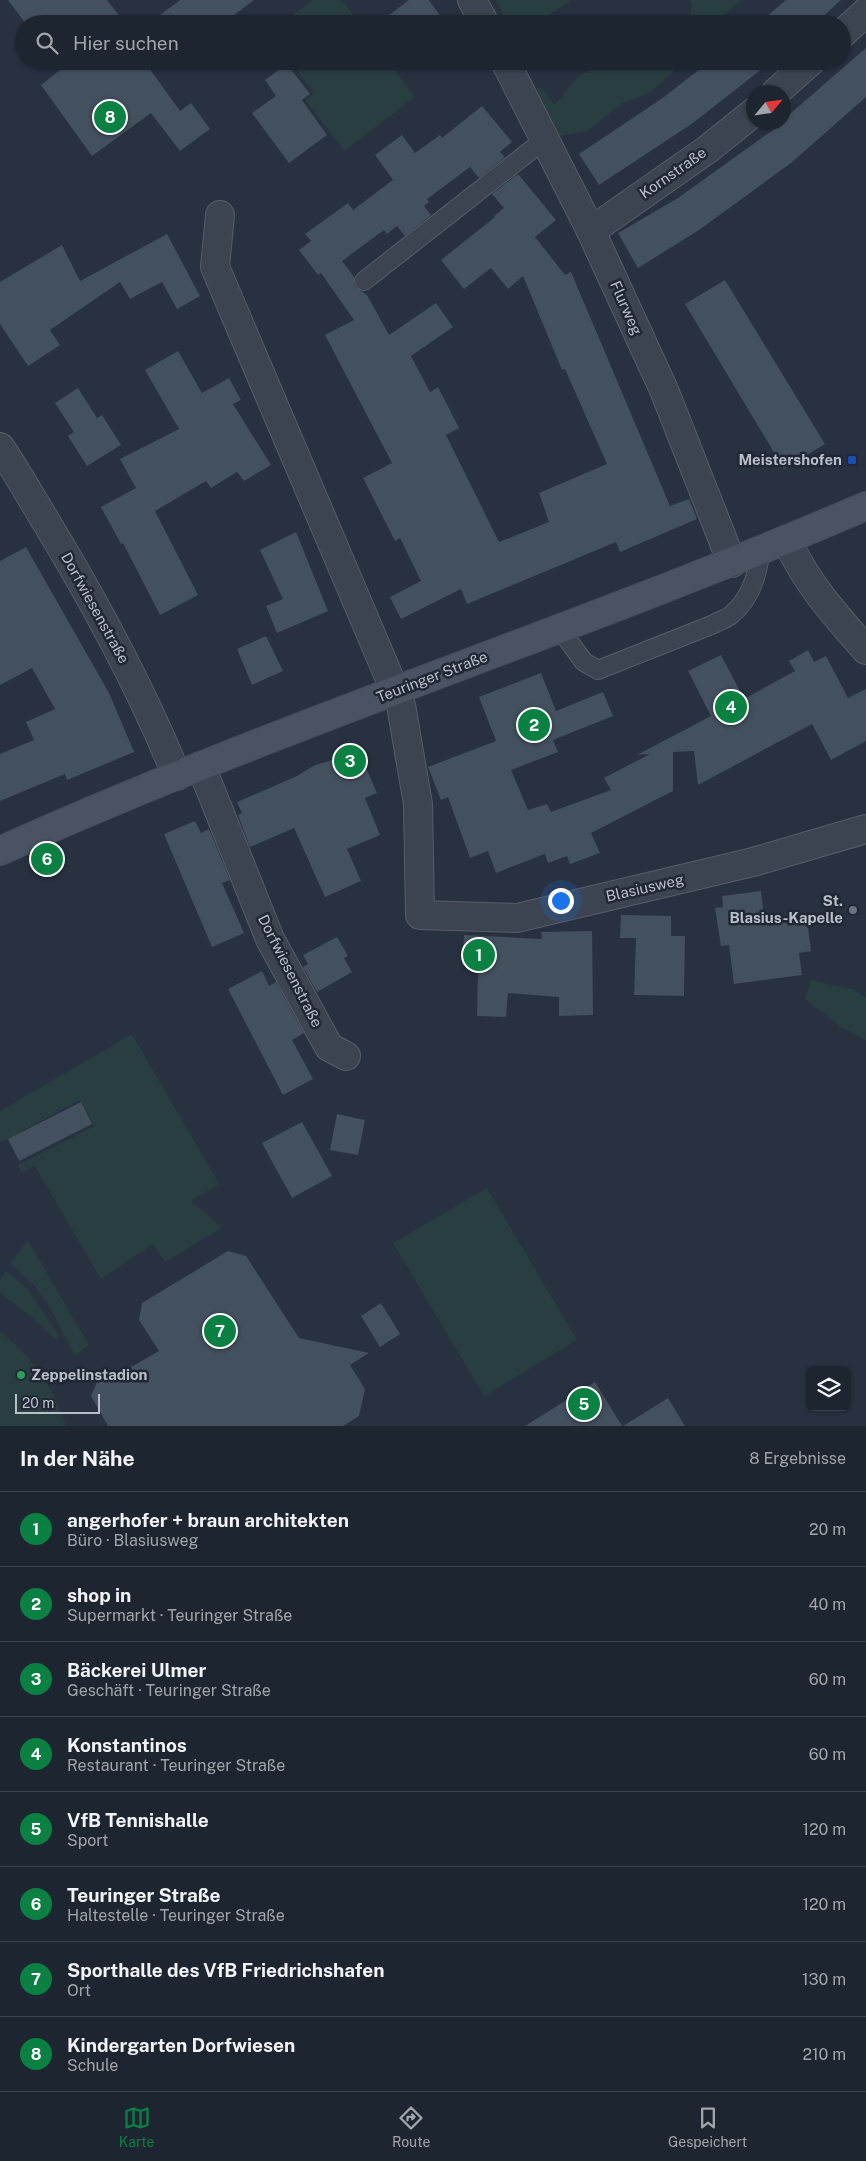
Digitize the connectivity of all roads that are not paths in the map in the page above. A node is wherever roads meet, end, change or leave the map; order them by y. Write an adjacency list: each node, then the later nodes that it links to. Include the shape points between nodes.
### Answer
1 (472, 0): 3 (street)
2 (866, 12): 4 (street)
3 (480, 15)
4 (851, 26)
5 (509, 70): 9 (street, Flurweg)
6 (801, 70): 7 (street)
7 (784, 85)
8 (746, 118): 11 (street, Kornstraße)
9 (544, 140): 11 (street, Flurweg); 12 (lane)
10 (220, 215): 20 (street, via 215,267)
11 (591, 231): 17 (street, Flurweg, via 664,390)
12 (364, 281)
13 (2, 453): 21 (street, Dorfwiesenstraße, via 80,578 116,642 155,724)
14 (866, 506): 15 (street, Teuringer Straße)
15 (788, 540): 16 (street, Teuringer Straße); 19 (street, via 794,557 818,595)
16 (760, 552): 17 (street, Teuringer Straße); 18 (lane, via 758,571 749,592 731,615 598,670 584,662)
17 (732, 563): 18 (street, Teuringer Straße)
18 (559, 628): 20 (street, Teuringer Straße)
19 (866, 650)
20 (396, 690): 21 (street, Teuringer Straße); 22 (street, Blasiusweg, via 418,804 420,915 517,918 753,862)
21 (189, 771): 23 (street, Teuringer Straße); 24 (street, Dorfwiesenstraße, via 270,939 329,1047)
22 (866, 829)
23 (0, 851)
24 (346, 1056)

